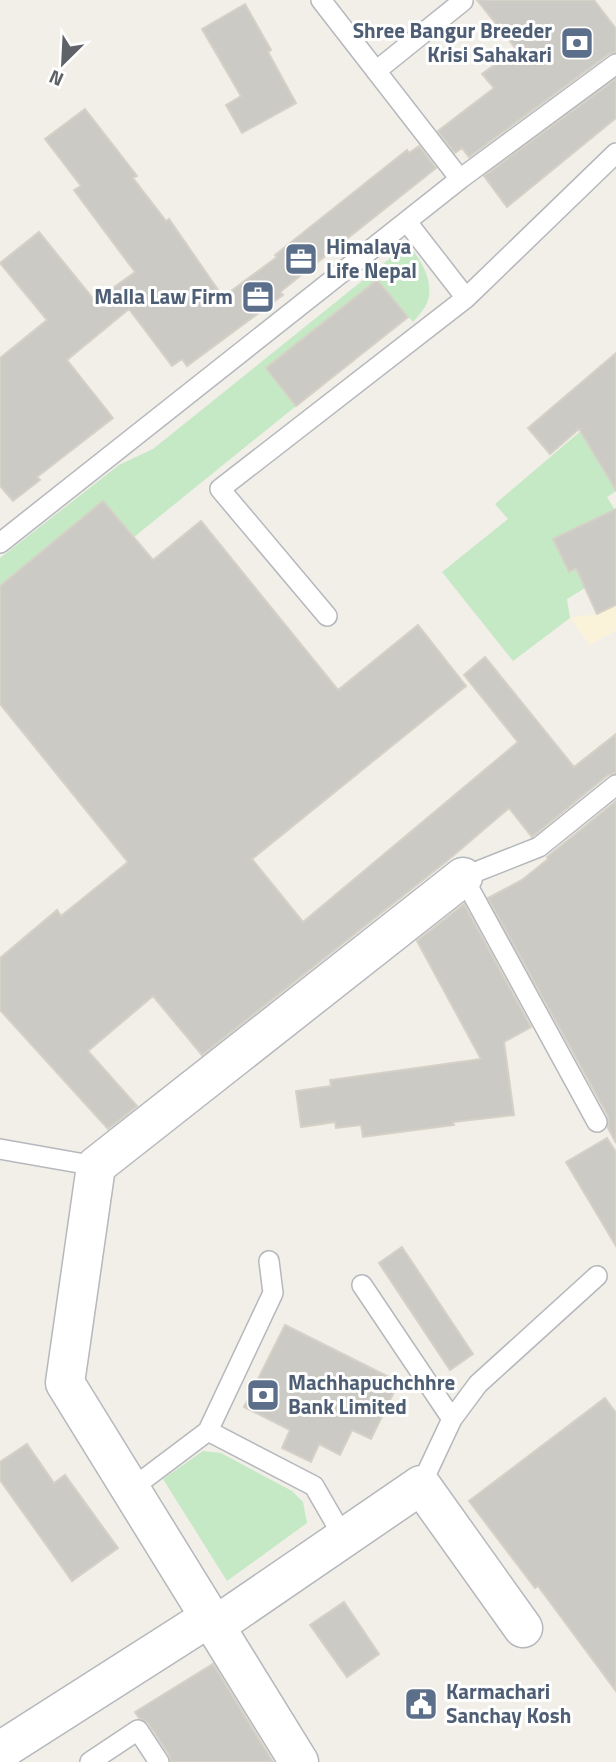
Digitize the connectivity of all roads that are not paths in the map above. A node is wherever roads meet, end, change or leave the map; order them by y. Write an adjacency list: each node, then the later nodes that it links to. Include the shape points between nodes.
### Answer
1 (321, 0): 4 (lane)
2 (463, 1): 4 (lane)
3 (616, 64): 6 (lane)
4 (376, 71): 6 (lane)
5 (616, 153): 8 (lane)
6 (460, 179): 7 (lane)
7 (407, 222): 8 (lane); 9 (lane)
8 (466, 298): 10 (lane, via 220,489)
9 (0, 543)
10 (327, 616)
11 (616, 785): 12 (lane, via 539,847)
12 (463, 877): 13 (lane); 15 (street)
13 (597, 1122)
14 (0, 1149): 15 (lane)
15 (96, 1166): 22 (street, via 65,1383)
16 (269, 1261): 20 (lane, via 274,1293)
17 (597, 1276): 19 (lane, via 478,1384)
18 (362, 1285): 19 (lane)
19 (452, 1419): 21 (lane)
20 (208, 1431): 22 (lane); 23 (lane, via 314,1486)
21 (421, 1485): 23 (street); 25 (street)
22 (131, 1489): 24 (street)
23 (344, 1538): 24 (street)
24 (212, 1621): 26 (street); 29 (street)
25 (523, 1628)
26 (0, 1751)
27 (90, 1762): 28 (lane, via 138,1730)
28 (159, 1762)
29 (299, 1762)

